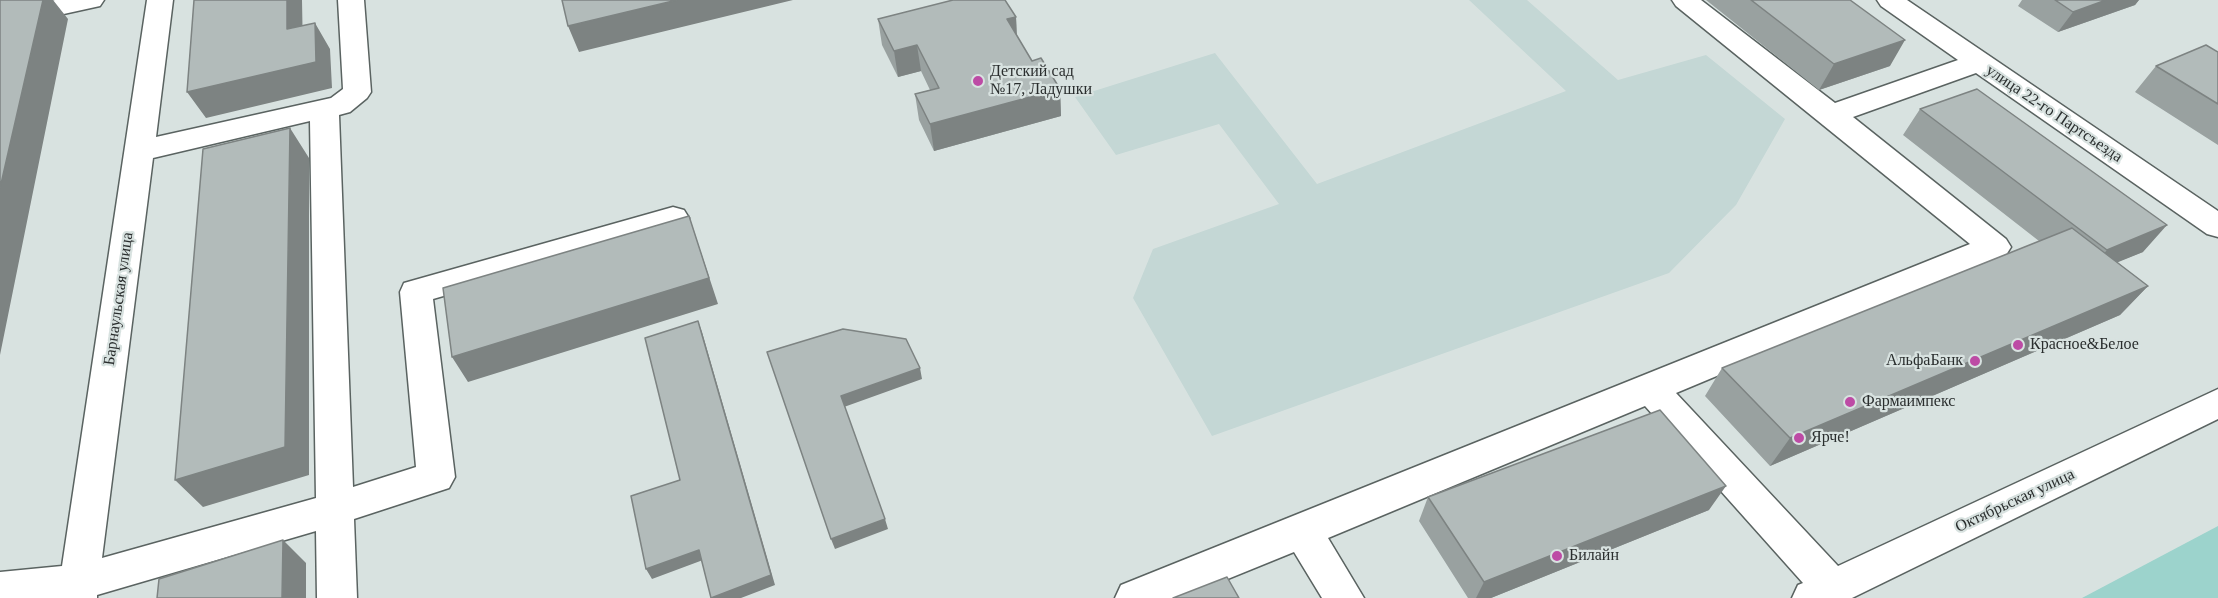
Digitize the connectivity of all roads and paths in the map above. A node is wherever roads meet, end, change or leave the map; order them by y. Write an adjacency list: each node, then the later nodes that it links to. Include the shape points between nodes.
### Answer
1 (91, 0): 6 (street)
2 (160, 0): 10 (street, Барнаульская улица)
3 (351, 0): 8 (street, via 357,92 340,105)
4 (1685, 0): 9 (street)
5 (1890, 0): 7 (street, улица 22-го Партсъезда)
6 (0, 20)
7 (1979, 62): 9 (street); 12 (street, улица 22-го Партсъезда)
8 (324, 108): 10 (street); 15 (street)
9 (1831, 115): 13 (street, via 1995,247)
10 (140, 151): 18 (street, Барнаульская улица)
11 (673, 218): 15 (street, via 416,292 436,477)
12 (2218, 226)
13 (1651, 389): 16 (street); 19 (street)
14 (2218, 403): 19 (street, Октябрьская улица)
15 (334, 509): 18 (street); 20 (street)
16 (1302, 531): 21 (street); 22 (street)
17 (0, 590): 18 (street)
18 (78, 590)
19 (1822, 593)
20 (337, 598)
21 (1135, 598)
22 (1344, 598)

